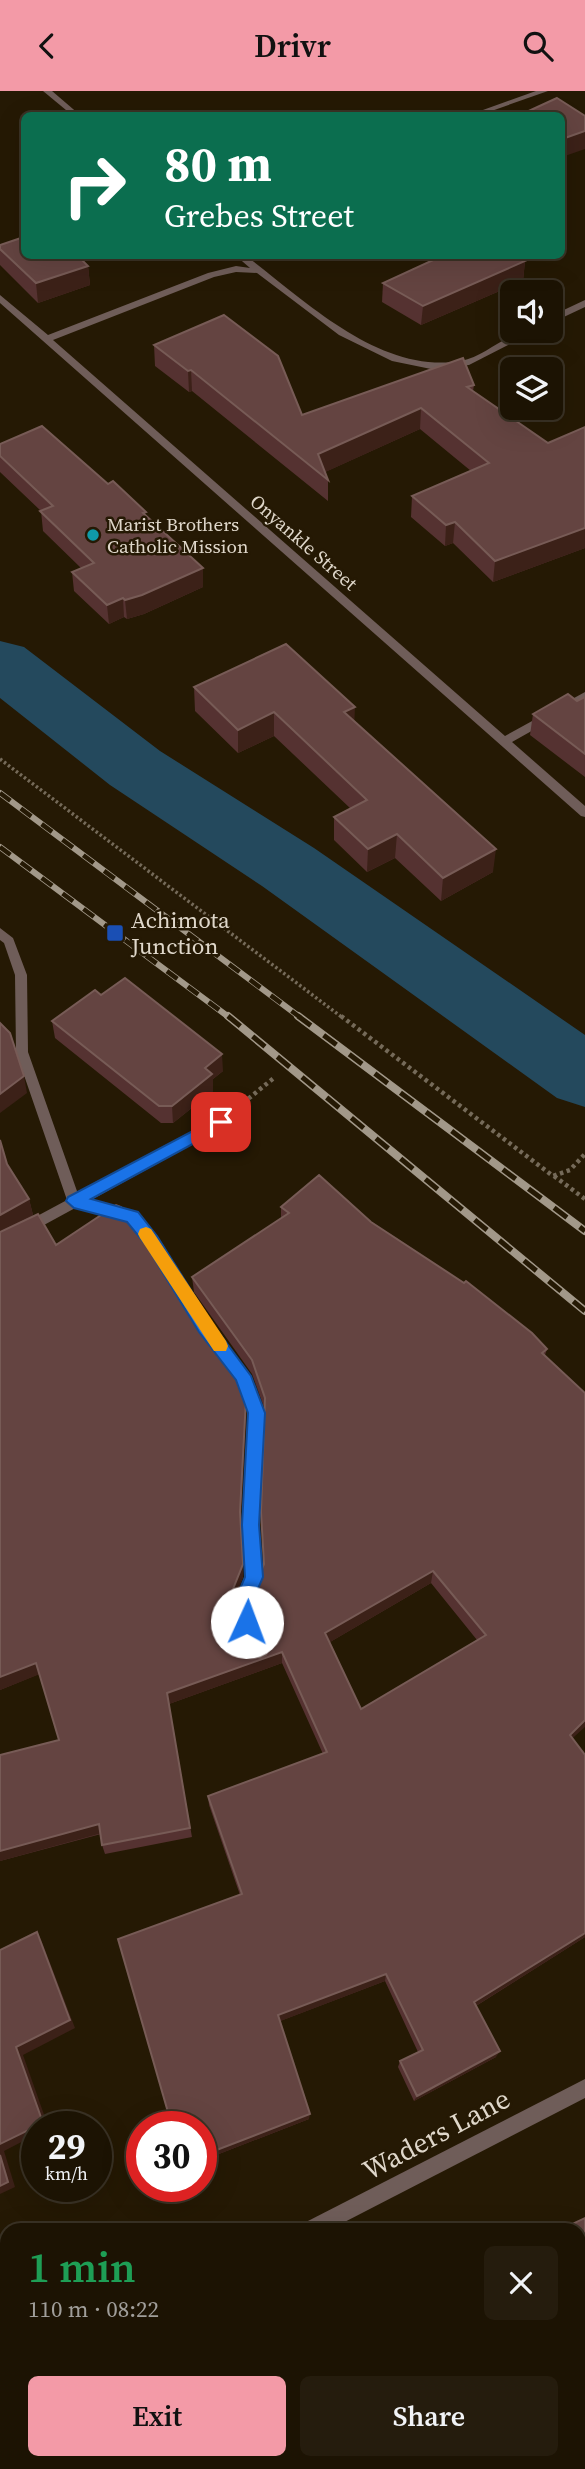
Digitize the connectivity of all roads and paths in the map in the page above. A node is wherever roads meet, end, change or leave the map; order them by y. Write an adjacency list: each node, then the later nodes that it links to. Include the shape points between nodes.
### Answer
1 (47, 91): 3 (street)
2 (544, 91): 4 (street)
3 (72, 112)
4 (481, 112)
5 (243, 259): 6 (street)
6 (256, 271): 10 (street, via 236,269 211,275); 11 (street, via 342,333 395,359 431,366 466,363)
7 (0, 298): 10 (street, Onyankle Street)
8 (585, 303): 9 (street)
9 (563, 314)
10 (47, 339): 13 (street, Onyankle Street)
11 (506, 343)
12 (585, 696): 13 (street)
13 (505, 741): 15 (street, Onyankle Street)
14 (0, 759): 20 (path)
15 (585, 813)
16 (0, 933): 22 (street, via 9,941 21,975 22,1052)
17 (275, 1077): 18 (path)
18 (221, 1122): 22 (street)
19 (585, 1154): 20 (path, via 569,1170)
20 (553, 1176): 21 (path)
21 (585, 1199)
22 (74, 1201): 23 (street); 24 (street, via 132,1217 243,1376 256,1413 251,1525 254,1577 242,1605)
23 (0, 1243)
24 (259, 1659)
25 (585, 2088): 26 (street, Waders Lane)
26 (325, 2223)

